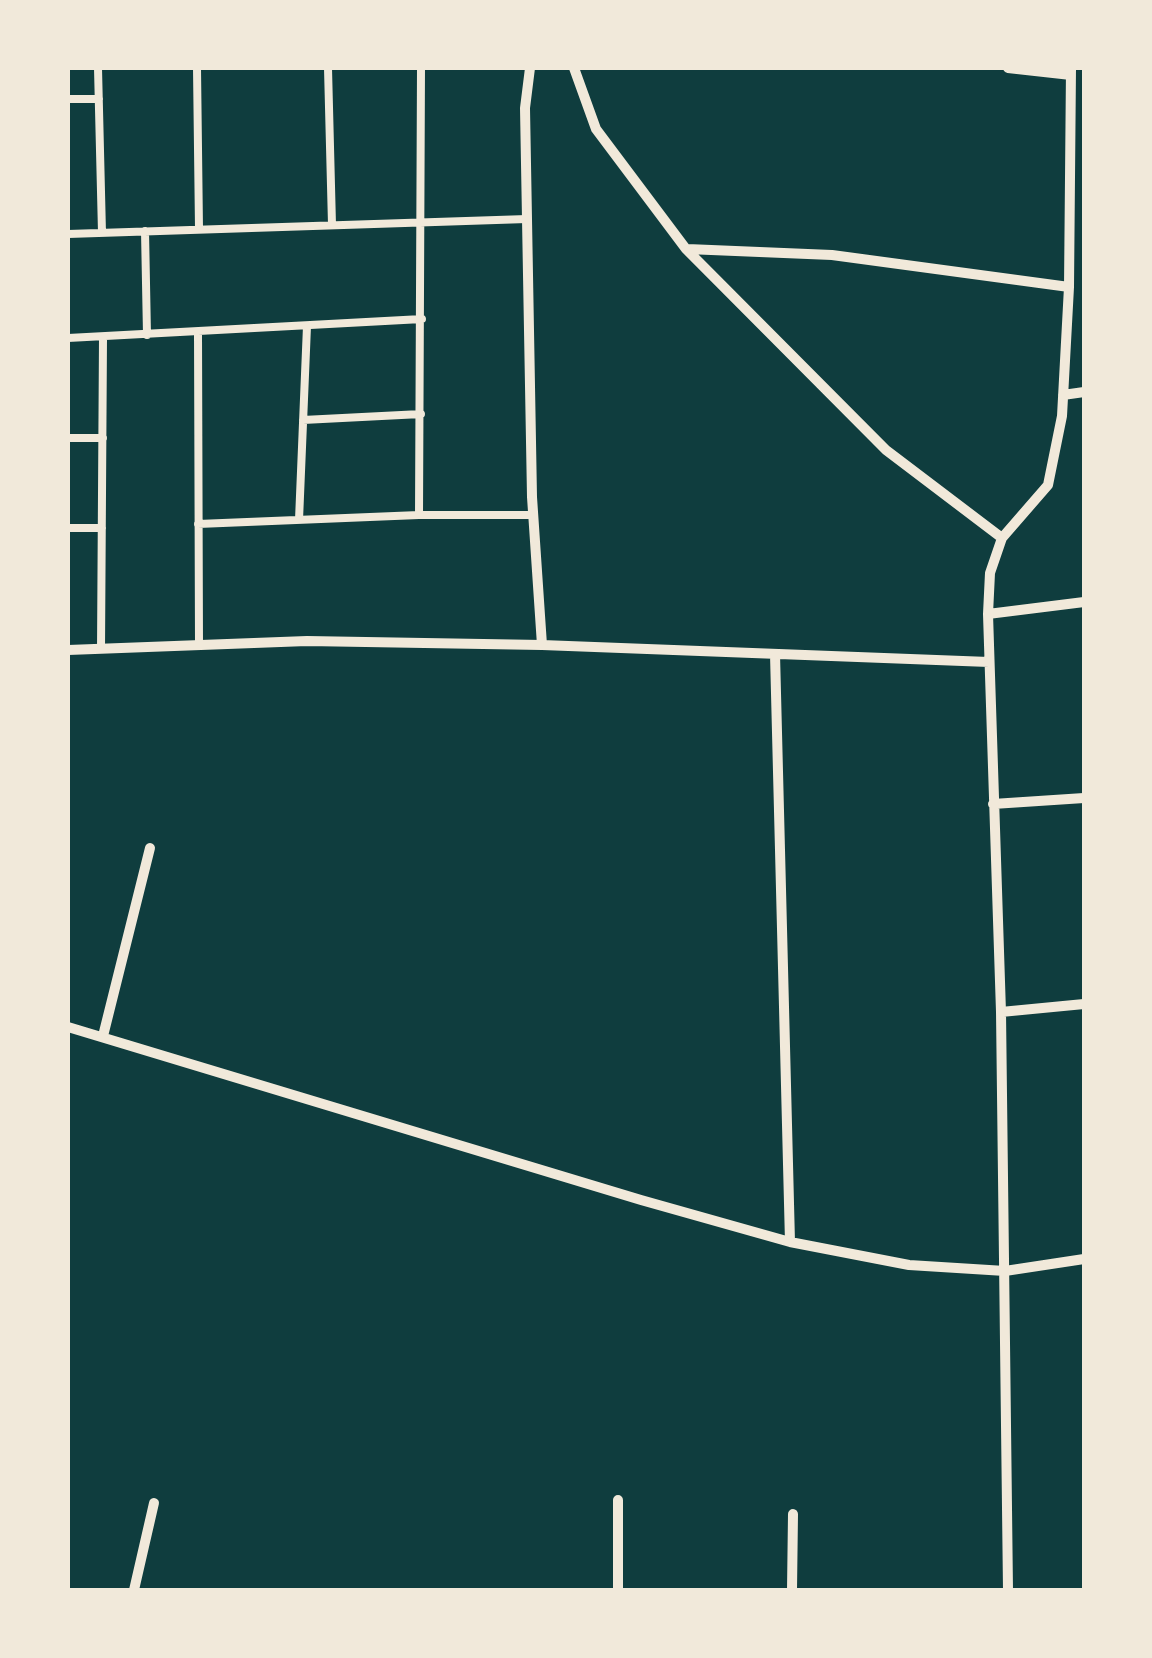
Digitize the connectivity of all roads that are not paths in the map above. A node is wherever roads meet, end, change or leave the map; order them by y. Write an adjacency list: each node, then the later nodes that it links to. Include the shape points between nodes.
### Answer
1 (98, 68): 10 (lane)
2 (197, 68): 14 (lane)
3 (328, 68): 13 (lane)
4 (421, 68): 12 (lane)
5 (530, 68): 11 (street)
6 (574, 68): 18 (street, via 596,129)
7 (1008, 68): 8 (street)
8 (1071, 71): 19 (street)
9 (68, 99): 10 (lane)
10 (99, 99): 16 (lane)
11 (527, 219): 12 (lane); 33 (street)
12 (419, 221): 13 (lane); 20 (lane)
13 (332, 225): 14 (lane)
14 (199, 229): 15 (lane)
15 (145, 231): 16 (lane); 23 (lane)
16 (102, 233): 17 (lane)
17 (68, 234)
18 (686, 249): 19 (street, via 832,255); 38 (street, via 886,450)
19 (1069, 287): 27 (street)
20 (422, 319): 21 (lane); 28 (lane)
21 (307, 326): 22 (lane); 29 (lane)
22 (198, 332): 23 (lane); 35 (lane)
23 (147, 335): 25 (lane)
24 (68, 338): 25 (lane)
25 (103, 338): 31 (lane)
26 (1084, 392): 27 (street)
27 (1063, 395): 38 (street, via 1048,485)
28 (420, 414): 29 (lane); 32 (lane)
29 (303, 420): 34 (lane)
30 (68, 438): 31 (lane)
31 (102, 438): 37 (lane)
32 (419, 515): 33 (lane); 34 (lane)
33 (534, 515): 42 (street)
34 (299, 520): 35 (lane)
35 (198, 524): 41 (lane)
36 (68, 528): 37 (lane)
37 (102, 528): 43 (lane)
38 (1002, 538): 40 (street, via 990,573)
39 (1084, 602): 40 (street)
40 (988, 614): 46 (street)
41 (199, 645): 42 (street); 43 (street)
42 (542, 645): 45 (street)
43 (101, 649): 44 (street)
44 (68, 650)
45 (775, 654): 46 (street); 54 (street)
46 (989, 662): 48 (street)
47 (1084, 798): 48 (street)
48 (994, 804): 51 (street)
49 (150, 848): 53 (street)
50 (1084, 1004): 51 (street)
51 (1001, 1012): 56 (street)
52 (68, 1027): 53 (street)
53 (102, 1036): 54 (street)
54 (790, 1242): 56 (street, via 909,1266)
55 (1084, 1260): 56 (street)
56 (1005, 1271): 63 (street)
57 (618, 1500): 61 (street)
58 (154, 1503): 60 (street)
59 (793, 1514): 62 (street)
60 (134, 1590)
61 (618, 1590)
62 (792, 1590)
63 (1008, 1590)

